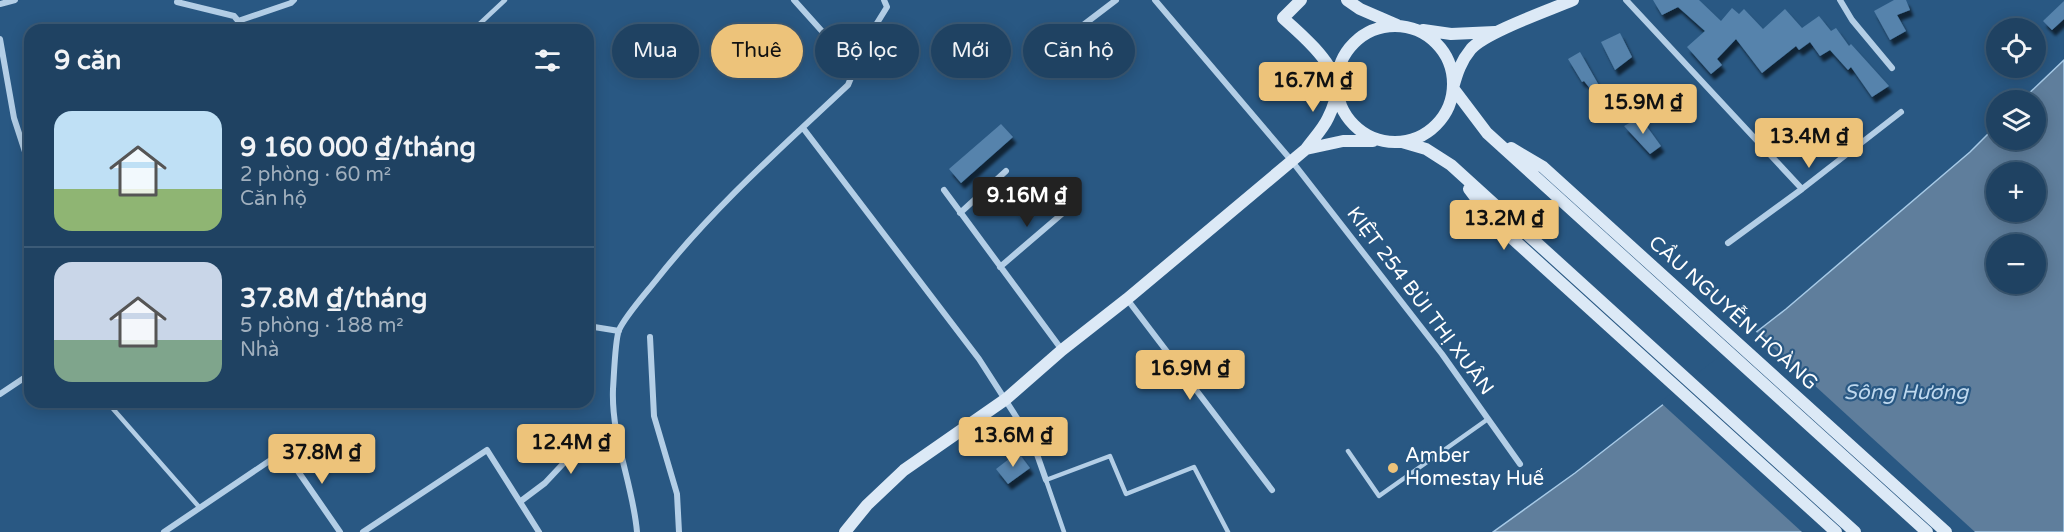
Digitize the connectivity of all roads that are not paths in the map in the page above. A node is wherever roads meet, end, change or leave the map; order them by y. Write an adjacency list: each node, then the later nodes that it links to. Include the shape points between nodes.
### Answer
1 (15, 0): 14 (street)
2 (294, 0): 15 (street)
3 (505, 0): 17 (lane)
4 (794, 0): 18 (street)
5 (884, 0): 19 (street, via 887,7)
6 (1116, 0): 20 (street)
7 (1155, 0): 35 (street, KIỆT 254 BÙI THỊ XUÂN)
8 (1301, 0): 27 (main road, via 1283,18 1310,43)
9 (1347, 0): 21 (main road)
10 (1573, 0): 23 (main road)
11 (1626, 0): 38 (street)
12 (1840, 0): 25 (street)
13 (177, 2): 15 (street, via 234,16)
14 (0, 4)
15 (238, 21): 16 (street)
16 (241, 24)
17 (479, 24)
18 (816, 24)
19 (876, 24)
20 (1087, 24)
21 (1398, 25): 22 (main road); 27 (main road, via 1379,27 1362,35 1339,64)
22 (1416, 29): 23 (main road, via 1451,34); 28 (main road, via 1432,38 1444,52 1452,69)
23 (1499, 32): 28 (main road, via 1472,48 1458,69)
24 (0, 39): 33 (street, via 14,118)
25 (1892, 68)
26 (851, 78): 30 (street)
27 (1336, 82): 31 (main road, via 1339,102 1348,120 1363,133); 34 (main road, via 1335,100 1327,120)
28 (1453, 88): 32 (main road, via 1448,107 1437,124 1421,136); 43 (main road, CẦU NGUYỄN HOÀNG, via 1487,133)
29 (1901, 112): 38 (street)
30 (803, 128): 47 (street, via 681,248); 52 (street)
31 (1382, 141): 32 (main road); 34 (main road, via 1343,141)
32 (1402, 142): 36 (main road, via 1426,149)
33 (24, 149)
34 (1306, 149): 35 (main road)
35 (1291, 160): 45 (main road); 54 (street, KIỆT 254 BÙI THỊ XUÂN)
36 (1450, 165): 71 (main road, via 1493,221); 72 (main road)
37 (1006, 171): 41 (street)
38 (1802, 189): 42 (street)
39 (944, 190): 41 (street)
40 (1070, 207): 44 (street)
41 (960, 213): 44 (street)
42 (1728, 243)
43 (1639, 262): 73 (main road, CẦU NGUYỄN HOÀNG); 74 (main road, CẦU NGUYỄN HOÀNG)
44 (1000, 267): 49 (street)
45 (1127, 299): 49 (main road); 59 (street)
46 (594, 327): 47 (street)
47 (618, 331): 55 (street, via 613,392)
48 (650, 337): 67 (street, via 654,416 676,494)
49 (1062, 350): 52 (main road)
50 (24, 379): 51 (street)
51 (0, 394)
52 (1006, 399): 58 (street, via 1033,443); 68 (main road, via 904,470)
53 (112, 408): 61 (lane)
54 (1488, 419): 56 (lane, via 1379,496); 57 (street, KIỆT 254 BÙI THỊ XUÂN)
55 (619, 447): 60 (street, via 584,447 575,451 545,483); 66 (street)
56 (1348, 451)
57 (1520, 464)
58 (1046, 480): 69 (lane); 70 (lane, via 1110,456 1126,494 1194,467)
59 (1272, 490)
60 (521, 501): 64 (street, via 487,450); 65 (street)
61 (200, 508): 62 (street); 63 (street, via 284,451)
62 (164, 532)
63 (340, 532)
64 (363, 532)
65 (539, 532)
66 (637, 532)
67 (679, 532)
68 (845, 532)
69 (1063, 532)
70 (1228, 532)
71 (1836, 532)
72 (1855, 532)
73 (1927, 532)
74 (1946, 532)

